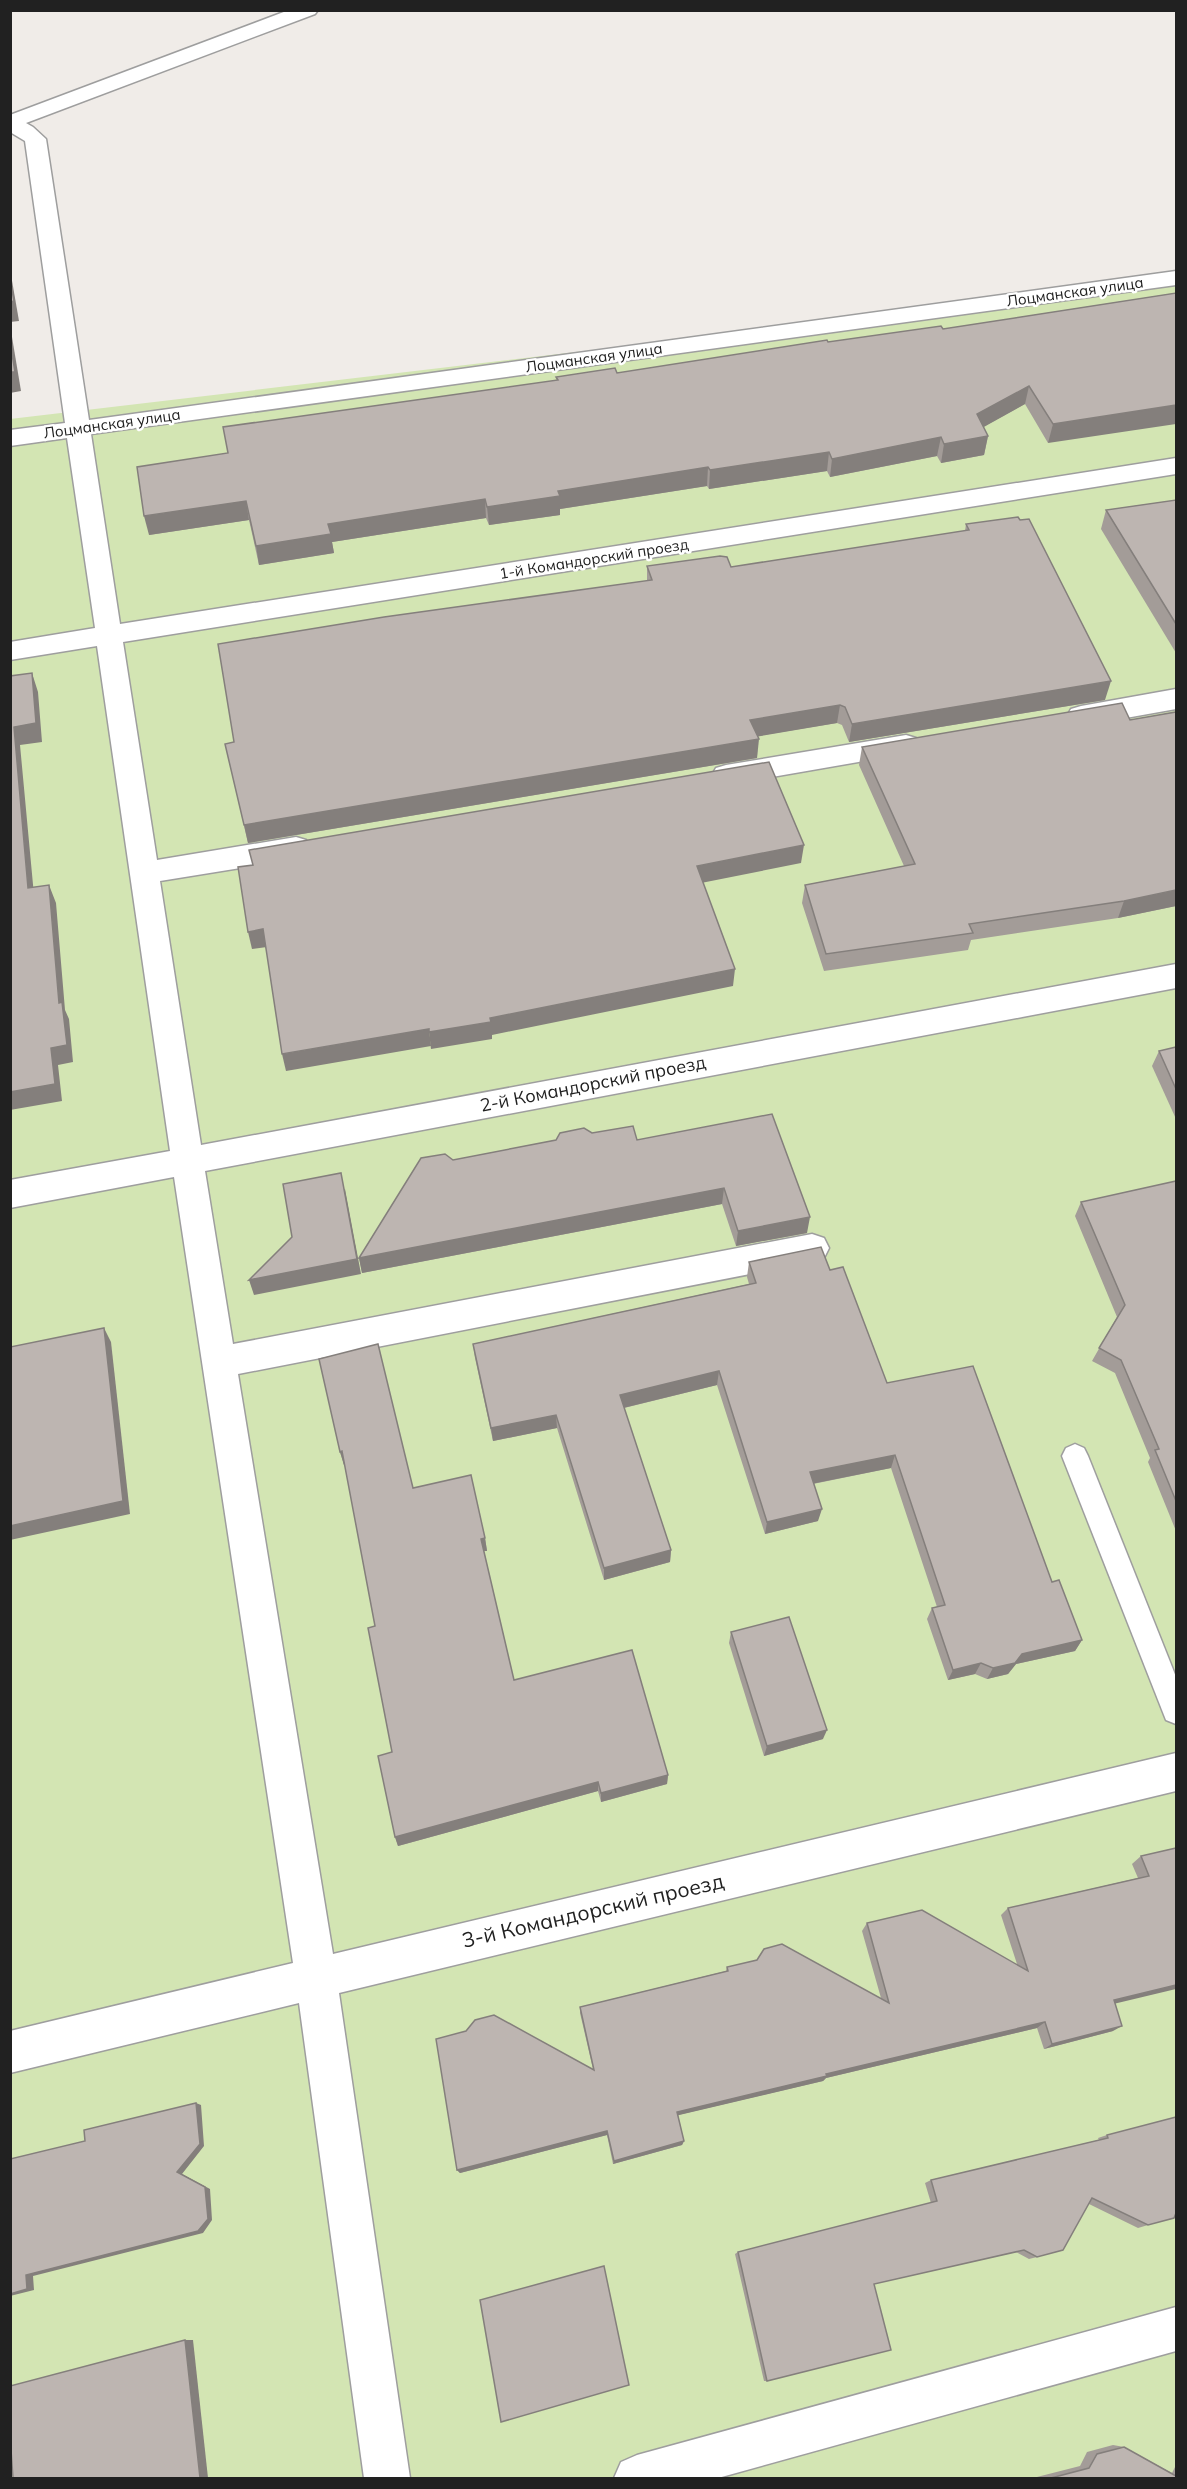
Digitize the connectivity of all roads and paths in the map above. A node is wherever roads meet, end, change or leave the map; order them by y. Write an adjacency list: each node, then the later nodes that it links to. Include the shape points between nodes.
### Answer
1 (308, 10): 2 (street)
2 (10, 123): 4 (street, via 35,139)
3 (1176, 278): 4 (street, Лоцманская улица)
4 (78, 429): 5 (street, Лоцманская улица); 7 (street)
5 (10, 438)
6 (1176, 466): 7 (street, 1-й Командорский проезд)
7 (109, 636): 8 (street, 1-й Командорский проезд); 14 (street)
8 (10, 651)
9 (1176, 699): 10 (street)
10 (1059, 719)
11 (930, 741): 12 (street)
12 (695, 780)
13 (320, 844): 14 (street)
14 (144, 873): 16 (street)
15 (1176, 976): 16 (street, 2-й Командорский проезд)
16 (187, 1159): 17 (street, 2-й Командорский проезд); 19 (street)
17 (10, 1194)
18 (812, 1248): 19 (street)
19 (219, 1362): 23 (street)
20 (1076, 1456): 21 (lane)
21 (1176, 1710)
22 (1176, 1772): 23 (street, 3-й Командорский проезд)
23 (316, 1977): 24 (street, 3-й Командорский проезд); 26 (street)
24 (10, 2052)
25 (1176, 2329): 27 (street)
26 (387, 2478)
27 (638, 2478)

